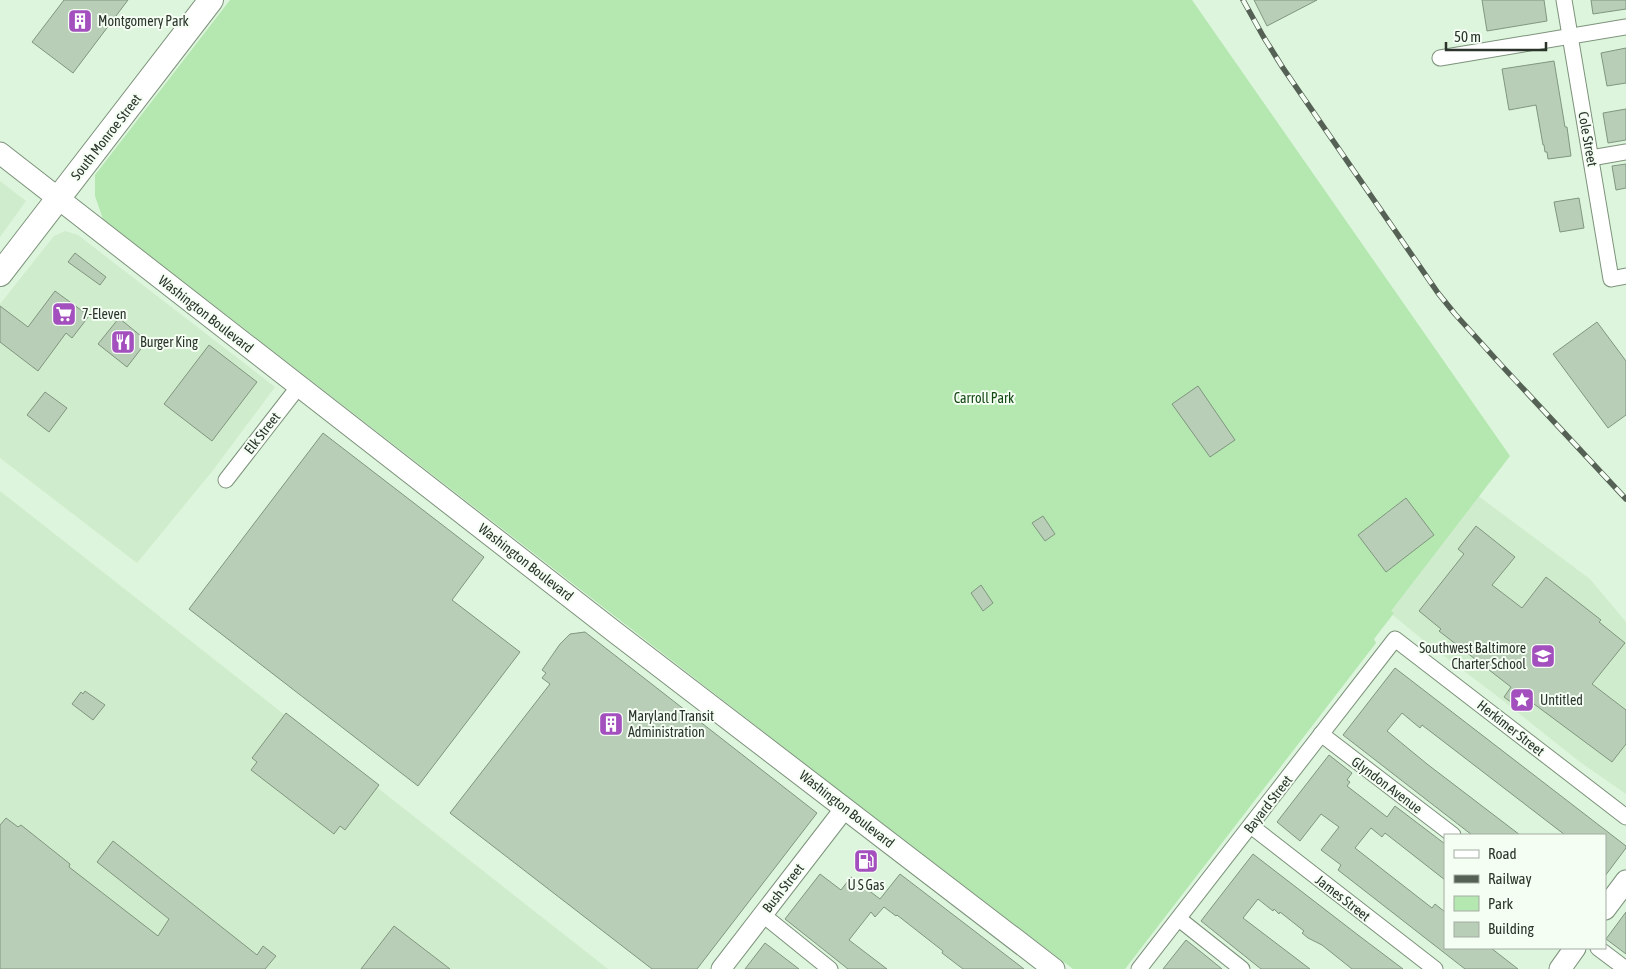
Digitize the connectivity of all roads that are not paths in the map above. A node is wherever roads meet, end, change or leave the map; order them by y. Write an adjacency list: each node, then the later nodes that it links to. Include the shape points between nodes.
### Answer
1 (211, 0): 9 (main road, South Monroe Street)
2 (1564, 0): 4 (street, Cole Street)
3 (1626, 27): 4 (street)
4 (1570, 36): 5 (street); 8 (street, Cole Street)
5 (1440, 58)
6 (1626, 152): 8 (street)
7 (0, 153): 9 (main road, Washington Boulevard)
8 (1591, 158): 11 (street, Cole Street)
9 (58, 199): 10 (main road, South Monroe Street); 12 (main road, Washington Boulevard)
10 (0, 274)
11 (1619, 278)
12 (299, 386): 13 (street, Elk Street); 16 (main road, Washington Boulevard)
13 (226, 480)
14 (1395, 639): 15 (street, Bayard Street); 17 (street, Herkimer Street)
15 (1321, 734): 18 (street, Bayard Street); 19 (street, Glyndon Avenue)
16 (845, 808): 22 (street, Bush Street); 28 (main road, Washington Boulevard)
17 (1626, 817)
18 (1251, 826): 23 (street, Bayard Street); 31 (street, James Street)
19 (1452, 834)
20 (1626, 882): 21 (main road)
21 (1606, 908)
22 (763, 915): 26 (street, Bush Street); 27 (street)
23 (1179, 919): 29 (street, Bayard Street); 30 (street)
24 (1574, 949): 32 (main road)
25 (1599, 949): 33 (street)
26 (721, 969)
27 (830, 969)
28 (1054, 969)
29 (1139, 969)
30 (1242, 969)
31 (1435, 969)
32 (1560, 969)
33 (1626, 969)

